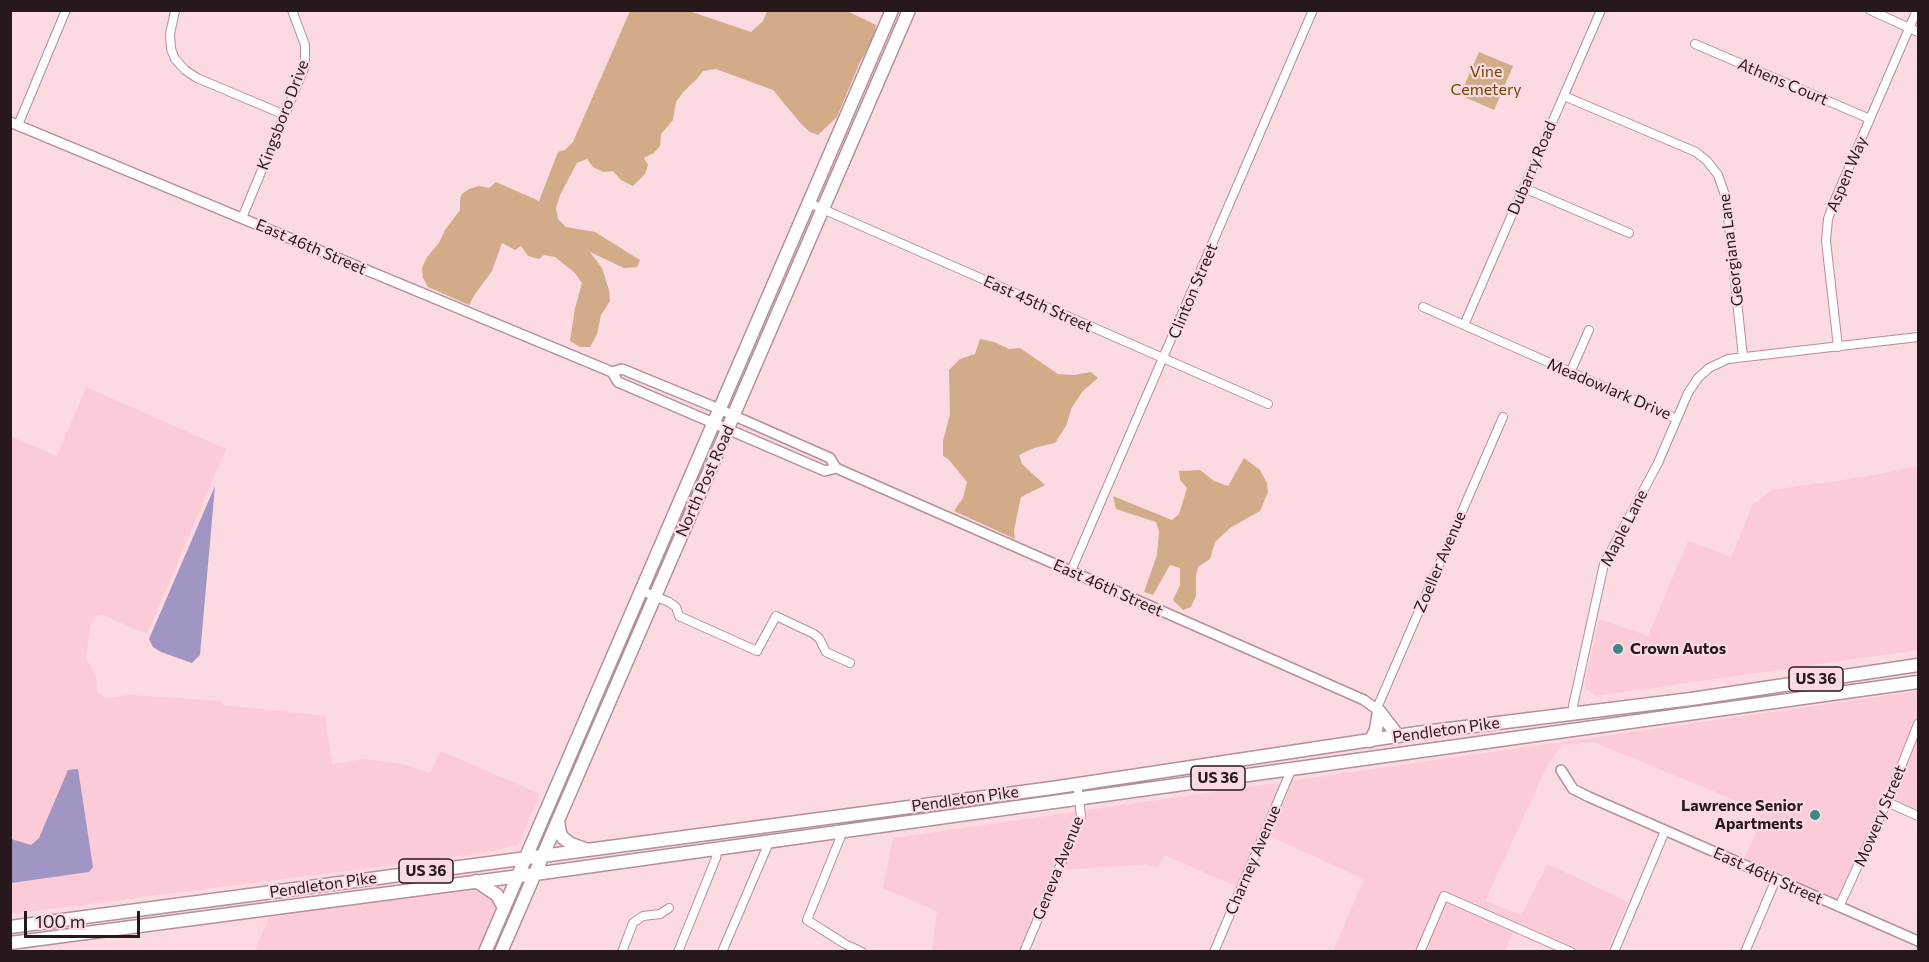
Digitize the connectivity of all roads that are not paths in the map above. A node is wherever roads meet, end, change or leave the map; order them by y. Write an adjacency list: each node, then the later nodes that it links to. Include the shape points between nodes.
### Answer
1 (66, 10): 16 (street)
2 (292, 10): 14 (street, Kingsboro Drive, via 306,59)
3 (892, 10): 18 (main road, North Post Road)
4 (909, 10): 19 (main road, North Post Road)
5 (1313, 10): 28 (street, Clinton Street)
6 (1601, 10): 13 (street, Dubarry Road)
7 (1870, 10): 10 (street)
8 (1917, 10): 10 (street, Aspen Way)
9 (175, 11): 14 (street, via 171,49 184,70)
10 (1910, 28): 11 (street); 15 (street, Aspen Way)
11 (1918, 32)
12 (1695, 44): 15 (street, Athens Court)
13 (1564, 96): 17 (street, Dubarry Road); 27 (street, Georgiana Lane, via 1696,152 1714,169 1726,198)
14 (285, 115): 20 (street, Kingsboro Drive)
15 (1870, 119): 26 (street, Aspen Way, via 1827,227)
16 (14, 124): 20 (street, East 46th Street)
17 (1524, 188): 21 (street); 23 (street, Dubarry Road)
18 (809, 203): 19 (street, East 45th Street); 32 (main road, North Post Road)
19 (823, 209): 28 (street, East 45th Street); 33 (main road, North Post Road)
20 (242, 218): 29 (street, East 46th Street)
21 (1629, 233)
22 (1423, 307): 23 (street, Meadowlark Drive)
23 (1464, 325): 30 (street, Meadowlark Drive)
24 (1589, 330): 30 (street)
25 (1918, 338): 26 (street, Meadowlark Drive)
26 (1839, 346): 27 (street, Meadowlark Drive)
27 (1743, 357): 35 (street, Meadowlark Drive, via 1718,363 1703,373 1692,386)
28 (1164, 359): 31 (street, East 45th Street); 39 (street, Clinton Street)
29 (612, 372): 32 (street, East 46th Street, via 622,369); 36 (street, East 46th Street, via 618,382)
30 (1570, 373): 35 (street, Meadowlark Drive)
31 (1268, 404)
32 (721, 410): 33 (street, East 46th Street); 36 (main road, North Post Road)
33 (734, 416): 37 (main road, North Post Road); 38 (street, East 46th Street, via 830,458)
34 (1503, 417): 45 (street, Zoeller Avenue)
35 (1677, 419): 46 (street, Maple Lane, via 1604,564)
36 (715, 423): 37 (street, East 46th Street); 40 (main road, North Post Road)
37 (728, 429): 38 (street, East 46th Street, via 825,471); 41 (main road, North Post Road)
38 (836, 468): 39 (street, East 46th Street)
39 (1071, 571): 45 (street, East 46th Street)
40 (642, 591): 41 (street); 63 (main road, North Post Road)
41 (656, 596): 42 (street, via 676,607 679,616 757,651 776,616 814,634 826,652); 56 (main road, North Post Road)
42 (850, 663)
43 (1918, 665): 46 (main road, Pendleton Pike / US 36)
44 (1918, 682): 50 (main road, Pendleton Pike / US 36)
45 (1378, 709): 48 (main road); 49 (main road, via 1376,730)
46 (1574, 713): 48 (main road, Pendleton Pike / US 36)
47 (1918, 724): 54 (street, Mowery Street)
48 (1398, 736): 49 (main road, Pendleton Pike / US 36)
49 (1370, 741): 52 (main road, Pendleton Pike / US 36)
50 (1292, 768): 53 (main road, Pendleton Pike / US 36); 82 (street, Charney Avenue)
51 (1561, 770): 58 (street, East 46th Street, via 1569,784 1581,793)
52 (1077, 783): 53 (street, Geneva Avenue); 61 (main road, Pendleton Pike / US 36)
53 (1080, 798): 57 (main road, Pendleton Pike / US 36); 81 (street, Geneva Avenue, via 1081,816)
54 (1887, 802): 55 (street); 68 (street, Mowery Street)
55 (1918, 816)
56 (558, 820): 61 (main road, via 564,839); 62 (main road, North Post Road)
57 (843, 831): 59 (main road, Pendleton Pike / US 36); 74 (street, via 807,921)
58 (1665, 831): 66 (street, East 46th Street); 85 (street)
59 (770, 840): 60 (main road, Pendleton Pike / US 36); 79 (street)
60 (718, 847): 64 (main road, Pendleton Pike / US 36); 78 (street)
61 (589, 850): 62 (main road, Pendleton Pike / US 36)
62 (542, 856): 63 (main road, Pendleton Pike / US 36); 64 (main road, North Post Road)
63 (526, 858): 65 (main road, North Post Road); 71 (main road, Pendleton Pike / US 36)
64 (535, 874): 65 (main road, Pendleton Pike / US 36); 76 (main road, North Post Road)
65 (518, 876): 67 (main road, Pendleton Pike / US 36); 69 (main road, North Post Road)
66 (1776, 879): 68 (street, East 46th Street); 86 (street)
67 (476, 881): 69 (main road, via 497,895); 73 (main road, Pendleton Pike / US 36)
68 (1839, 907): 72 (street, East 46th Street)
69 (504, 908): 75 (main road, North Post Road)
70 (669, 908): 77 (street, via 633,923)
71 (10, 927)
72 (1918, 941)
73 (10, 943)
74 (843, 947): 80 (street)
75 (485, 951)
76 (501, 951)
77 (622, 951)
78 (678, 951)
79 (722, 951)
80 (862, 951)
81 (1024, 951)
82 (1214, 951)
83 (1420, 951): 84 (street, via 1444,896)
84 (1571, 951)
85 (1614, 951)
86 (1745, 951)

